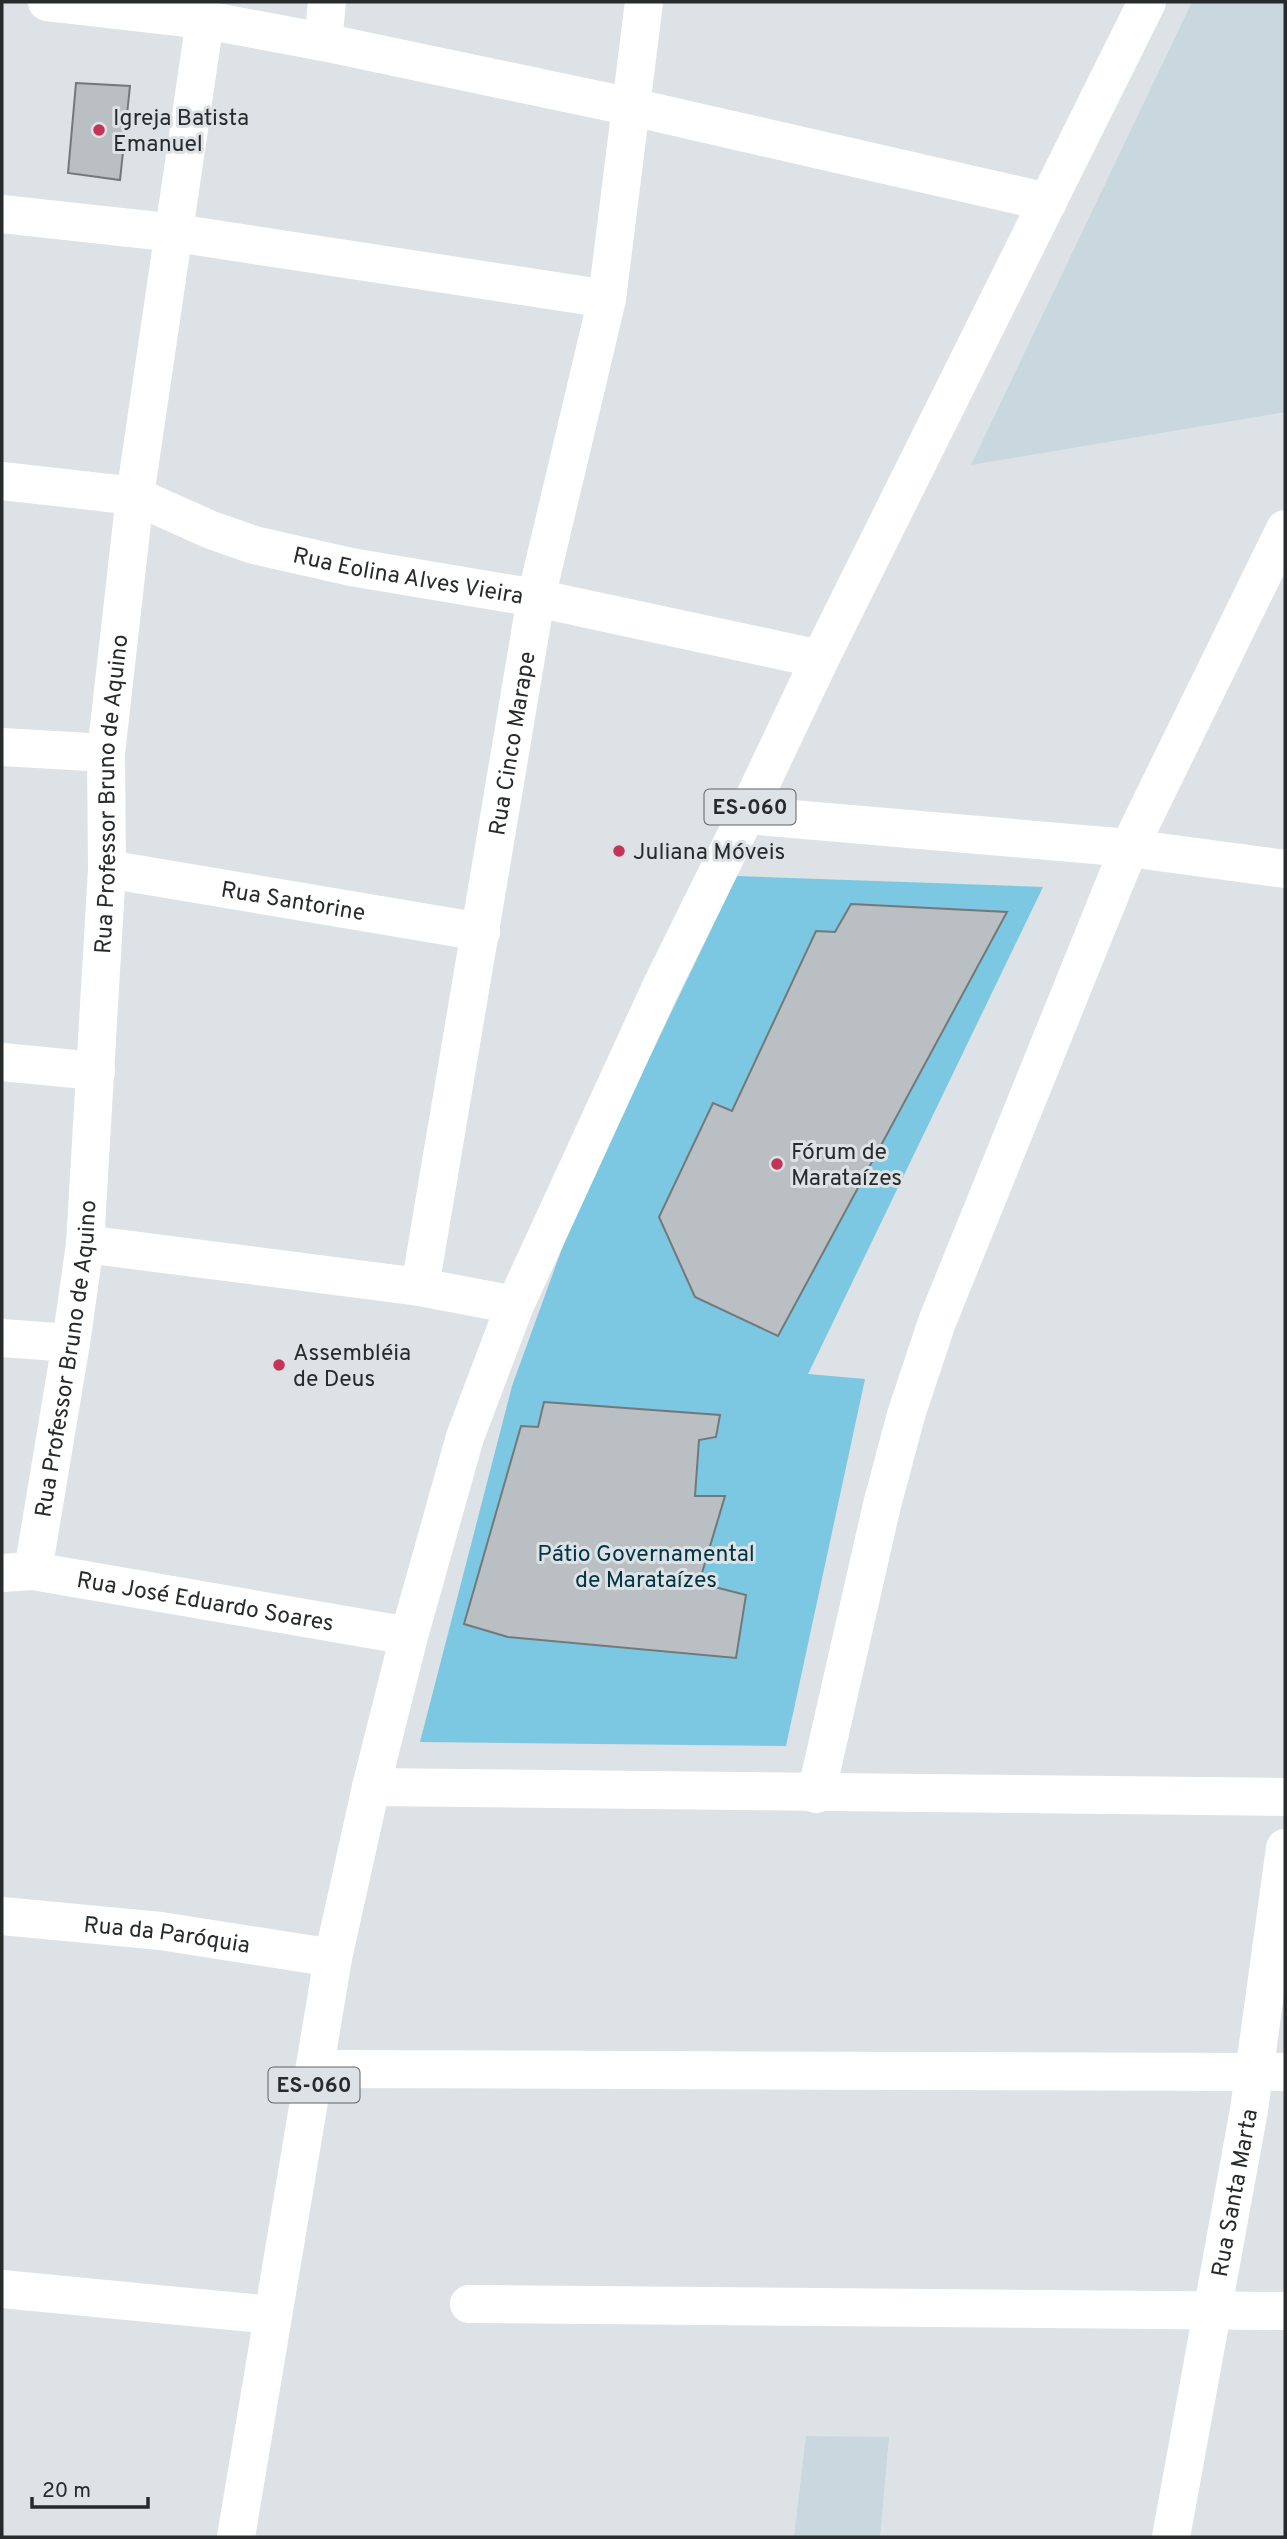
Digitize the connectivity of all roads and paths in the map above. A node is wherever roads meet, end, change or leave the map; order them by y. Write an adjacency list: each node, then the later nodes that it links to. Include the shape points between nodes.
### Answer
1 (47, 2): 5 (street)
2 (327, 2): 6 (street)
3 (644, 2): 7 (street, Rua Cinco Marape)
4 (1143, 2): 8 (street, ES-060)
5 (205, 20): 6 (street); 10 (street, Rua Professor Bruno de Aquino)
6 (323, 42): 7 (street)
7 (632, 107): 8 (street); 11 (street, Rua Cinco Marape)
8 (1048, 202): 16 (street, ES-060)
9 (2, 214): 10 (street)
10 (176, 233): 11 (street); 13 (street, Rua Professor Bruno de Aquino)
11 (607, 299): 15 (street, Rua Cinco Marape)
12 (2, 481): 13 (street, Rua Eolina Alves Vieira)
13 (135, 496): 15 (street, Rua Eolina Alves Vieira, via 254,545 351,567); 18 (street, Rua Professor Bruno de Aquino)
14 (1285, 529): 20 (street)
15 (536, 598): 16 (street, Rua Eolina Alves Vieira); 23 (street, Rua Cinco Marape)
16 (820, 659): 19 (street, ES-060)
17 (2, 747): 18 (street)
18 (106, 754): 21 (street, Rua Professor Bruno de Aquino)
19 (746, 815): 20 (street); 28 (street, ES-060, via 661,987)
20 (1129, 848): 22 (street); 34 (street, via 933,1334 906,1415)
21 (107, 869): 23 (street, Rua Santorine); 25 (street, Rua Professor Bruno de Aquino)
22 (1285, 869)
23 (481, 932): 27 (street, Rua Cinco Marape)
24 (2, 1062): 25 (street)
25 (96, 1071): 26 (street, Rua Professor Bruno de Aquino)
26 (85, 1244): 27 (street); 30 (street, Rua Professor Bruno de Aquino)
27 (420, 1287): 28 (street)
28 (515, 1305): 32 (street, ES-060, via 465,1437)
29 (2, 1338): 30 (street)
30 (71, 1343): 31 (street, Rua Professor Bruno de Aquino)
31 (18, 1572): 32 (street, Rua José Eduardo Soares)
32 (409, 1636): 33 (street, ES-060)
33 (371, 1787): 34 (street); 38 (street, ES-060)
34 (817, 1794): 35 (street)
35 (1285, 1797)
36 (1285, 1848): 40 (street, Rua Santa Marta)
37 (3, 1923): 38 (street, Rua da Paróquia, via 161,1931)
38 (333, 1958): 39 (street, ES-060)
39 (316, 2069): 40 (street); 45 (street, ES-060)
40 (1270, 2072): 43 (street, Rua Santa Marta)
41 (2, 2289): 45 (street)
42 (469, 2304): 43 (street)
43 (1213, 2311): 44 (street); 47 (street, Rua Santa Marta)
44 (1285, 2311)
45 (272, 2315): 46 (street, ES-060)
46 (236, 2537)
47 (1171, 2537)

